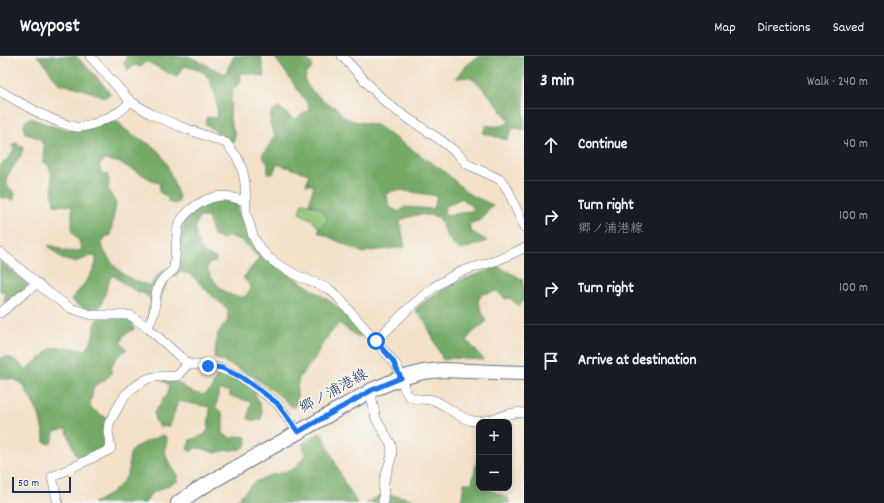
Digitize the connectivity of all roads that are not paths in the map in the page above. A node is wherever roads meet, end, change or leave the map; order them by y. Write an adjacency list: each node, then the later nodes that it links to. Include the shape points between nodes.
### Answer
1 (90, 56): 4 (street)
2 (342, 56): 6 (street, via 381,98 397,111 442,141 467,164 499,179 508,190)
3 (0, 91): 4 (street, via 37,112 76,127 120,113)
4 (130, 102): 5 (street, via 179,126 226,143 242,168)
5 (245, 200): 11 (street, via 224,196 206,199 181,219 178,226 174,269 162,278 152,321); 12 (street, via 253,236 269,258 296,275 329,289)
6 (524, 227)
7 (524, 248): 12 (street, via 498,260 459,272 409,308)
8 (0, 252): 9 (street)
9 (37, 283): 10 (street); 11 (street, via 70,308 92,315 130,315)
10 (0, 313)
11 (147, 327): 13 (street)
12 (376, 341): 15 (street, via 393,361)
13 (188, 364): 18 (street, via 222,368 241,377 277,403); 19 (street, via 177,376 147,379 125,395 109,424 111,448 52,477)
14 (524, 373): 15 (main road, 郷ノ浦港線, via 442,370)
15 (401, 378): 16 (main road, 郷ノ浦港線); 17 (street, via 409,396 417,400 436,402 468,420 481,421 518,412)
16 (372, 390): 18 (main road, 郷ノ浦港線); 21 (street, via 376,420 391,444 392,454 384,481)
17 (524, 413)
18 (298, 432): 20 (main road, 郷ノ浦港線)
19 (58, 503)
20 (178, 503)
21 (383, 503)

